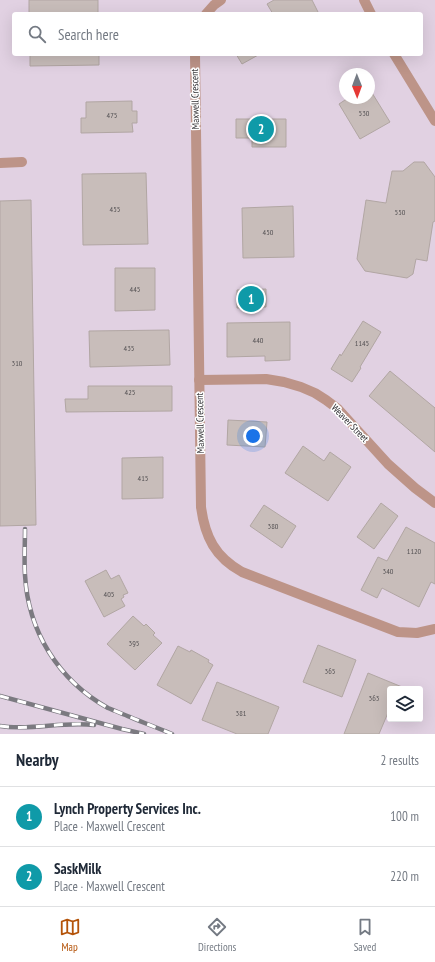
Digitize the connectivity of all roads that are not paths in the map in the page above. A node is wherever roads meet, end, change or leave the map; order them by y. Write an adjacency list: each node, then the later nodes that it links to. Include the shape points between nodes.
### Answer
1 (221, 0): 3 (street)
2 (364, 0): 4 (street)
3 (208, 12)
4 (370, 12)
5 (195, 56): 10 (street, Maxwell Crescent)
6 (395, 56): 7 (street)
7 (435, 121)
8 (22, 162): 9 (street)
9 (0, 163)
10 (199, 380): 11 (street, Weaver Street, via 266,379 284,382 315,393 338,409 388,464); 12 (street, Maxwell Crescent, via 202,517 211,544 224,560 242,572 398,632 417,633)
11 (435, 503)
12 (435, 630)

